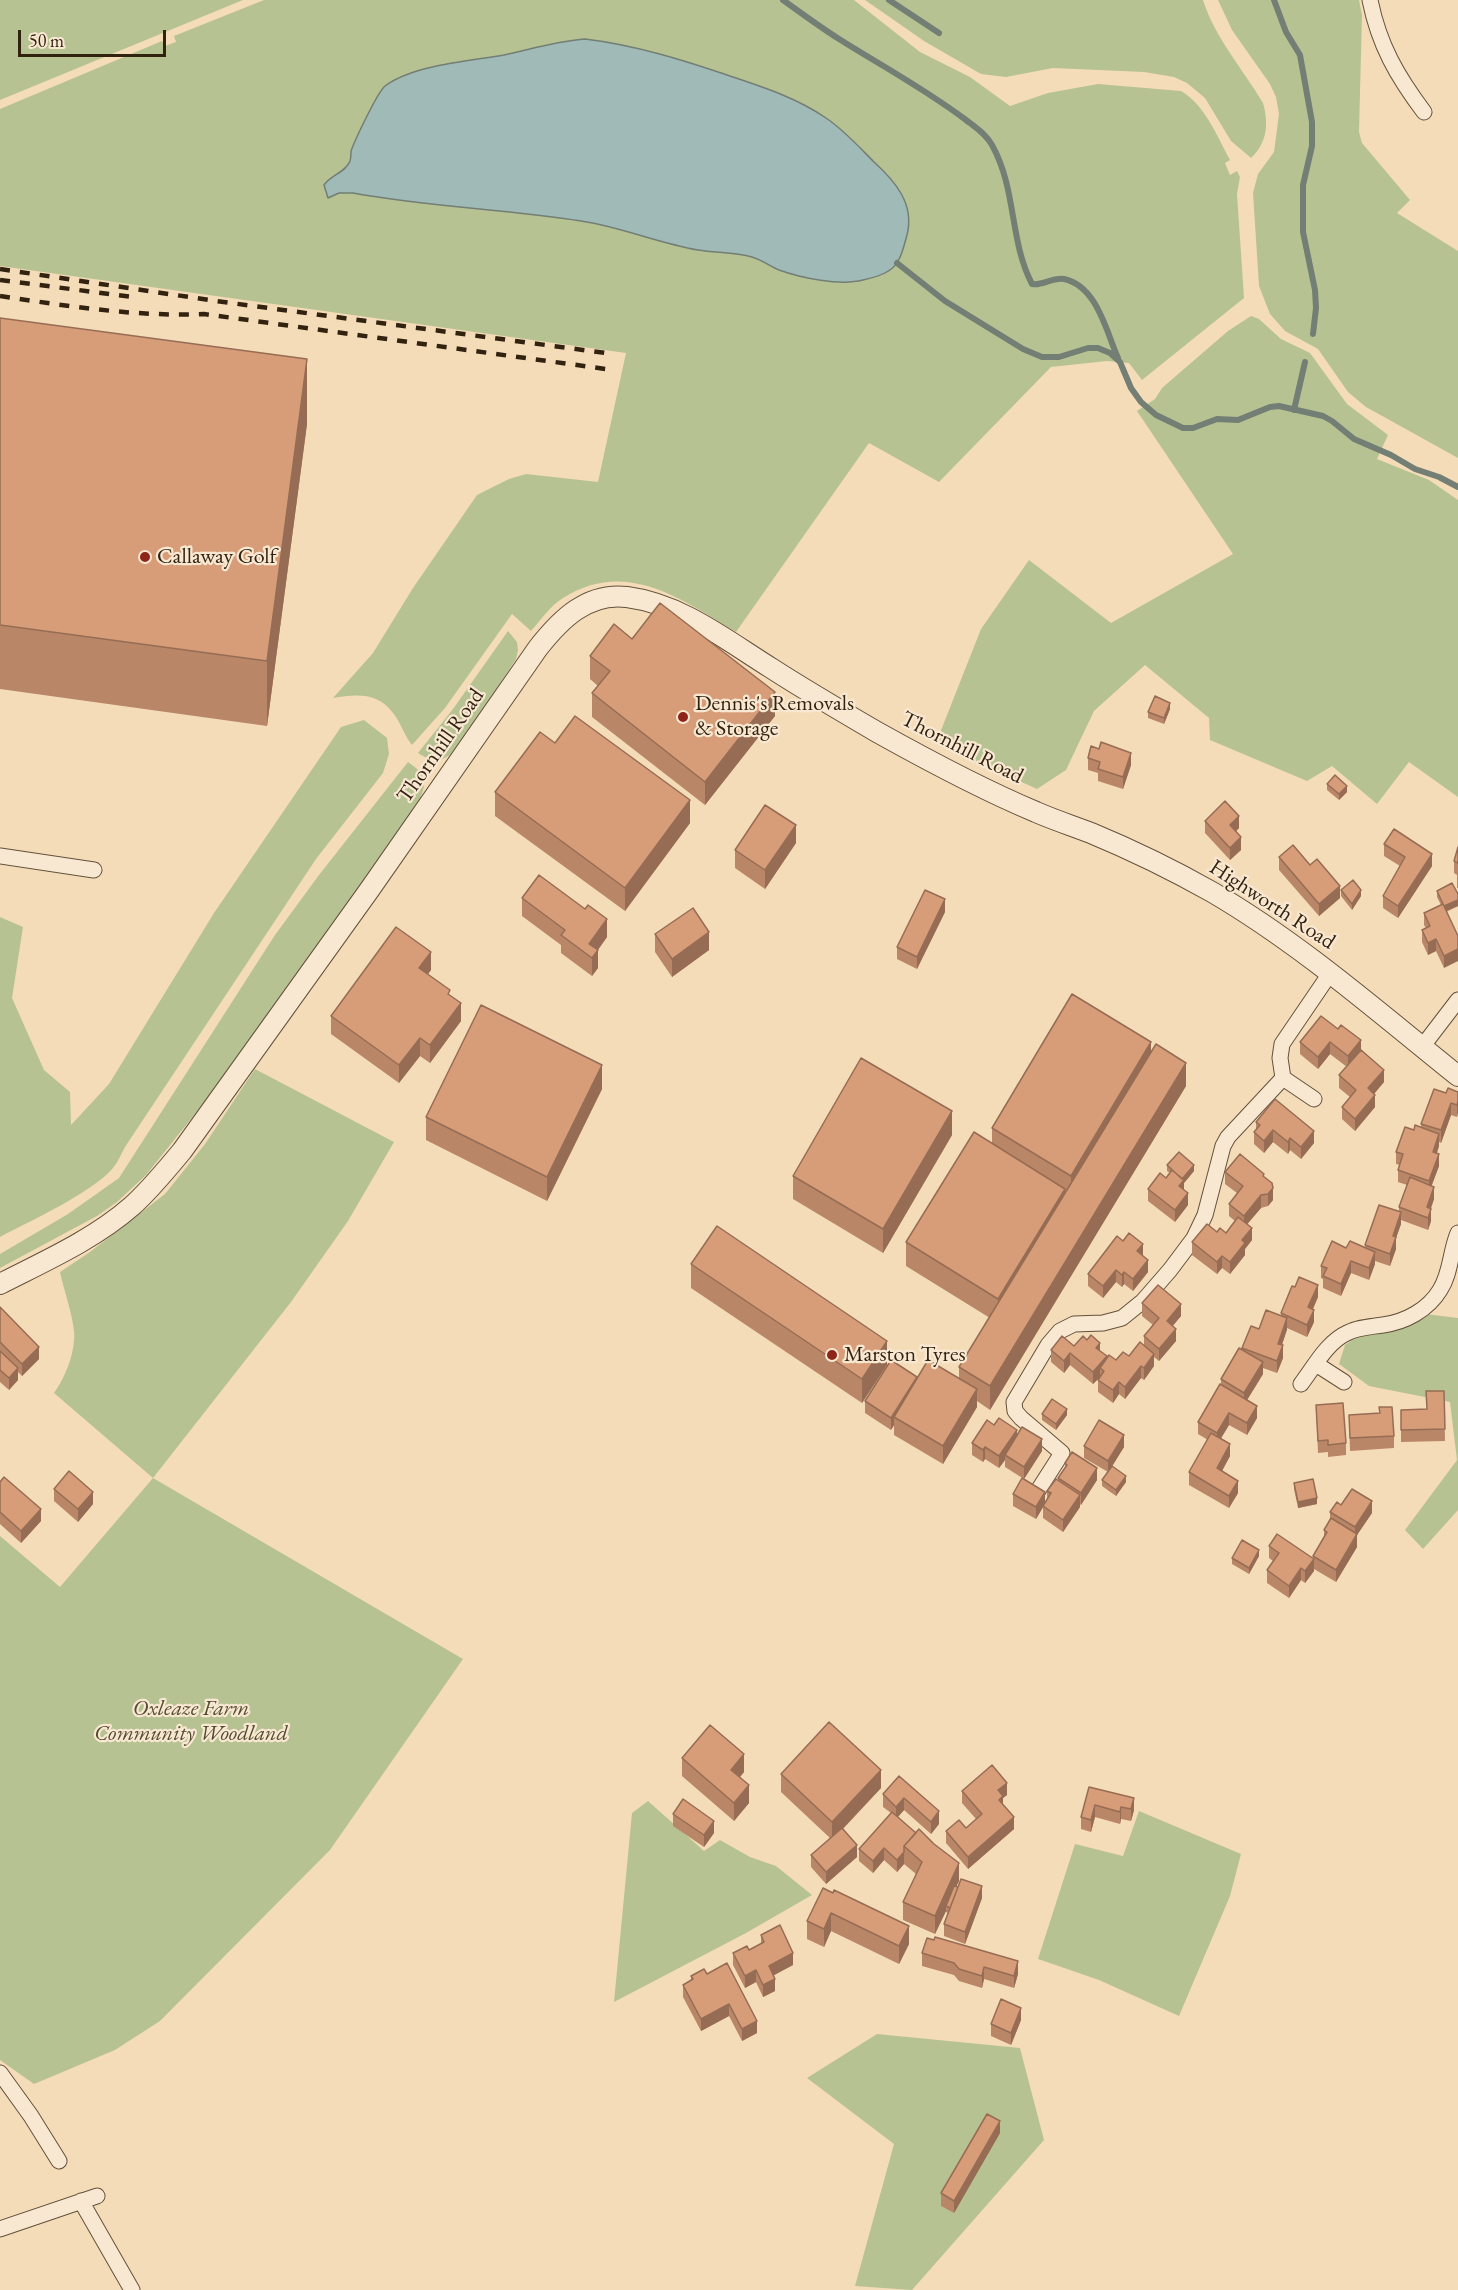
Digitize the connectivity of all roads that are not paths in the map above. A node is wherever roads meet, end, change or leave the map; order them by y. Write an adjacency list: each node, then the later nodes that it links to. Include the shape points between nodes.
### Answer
1 (1370, 0): 2 (street, via 1386,55)
2 (1424, 112)
3 (1037, 813): 6 (street, Highworth Road, via 1092,833 1195,883 1268,927); 13 (street, Thornhill Road, via 876,731 698,621 625,597 591,602 563,619 538,648 370,889 163,1174 130,1208 96,1233)
4 (0, 856): 5 (street)
5 (93, 870)
6 (1330, 972): 8 (street, Highworth Road); 10 (street, via 1282,1044)
7 (1458, 1000): 8 (street)
8 (1422, 1047): 9 (street, Highworth Road)
9 (1458, 1076)
10 (1283, 1078): 11 (street); 17 (street, via 1228,1137 1199,1228 1170,1269 1131,1312 1112,1321 1081,1322 1066,1327 1048,1346 1014,1402 1021,1418 1062,1453)
11 (1314, 1100)
12 (1458, 1233): 14 (street, via 1444,1283 1432,1301 1419,1312 1393,1323 1344,1334)
13 (0, 1284)
14 (1316, 1364): 15 (street); 16 (street)
15 (1344, 1382)
16 (1301, 1384)
17 (1037, 1492)
18 (0, 2073): 19 (street)
19 (59, 2161)
20 (97, 2196): 21 (street)
21 (81, 2201): 22 (street); 23 (street)
22 (0, 2229)
23 (132, 2290)

